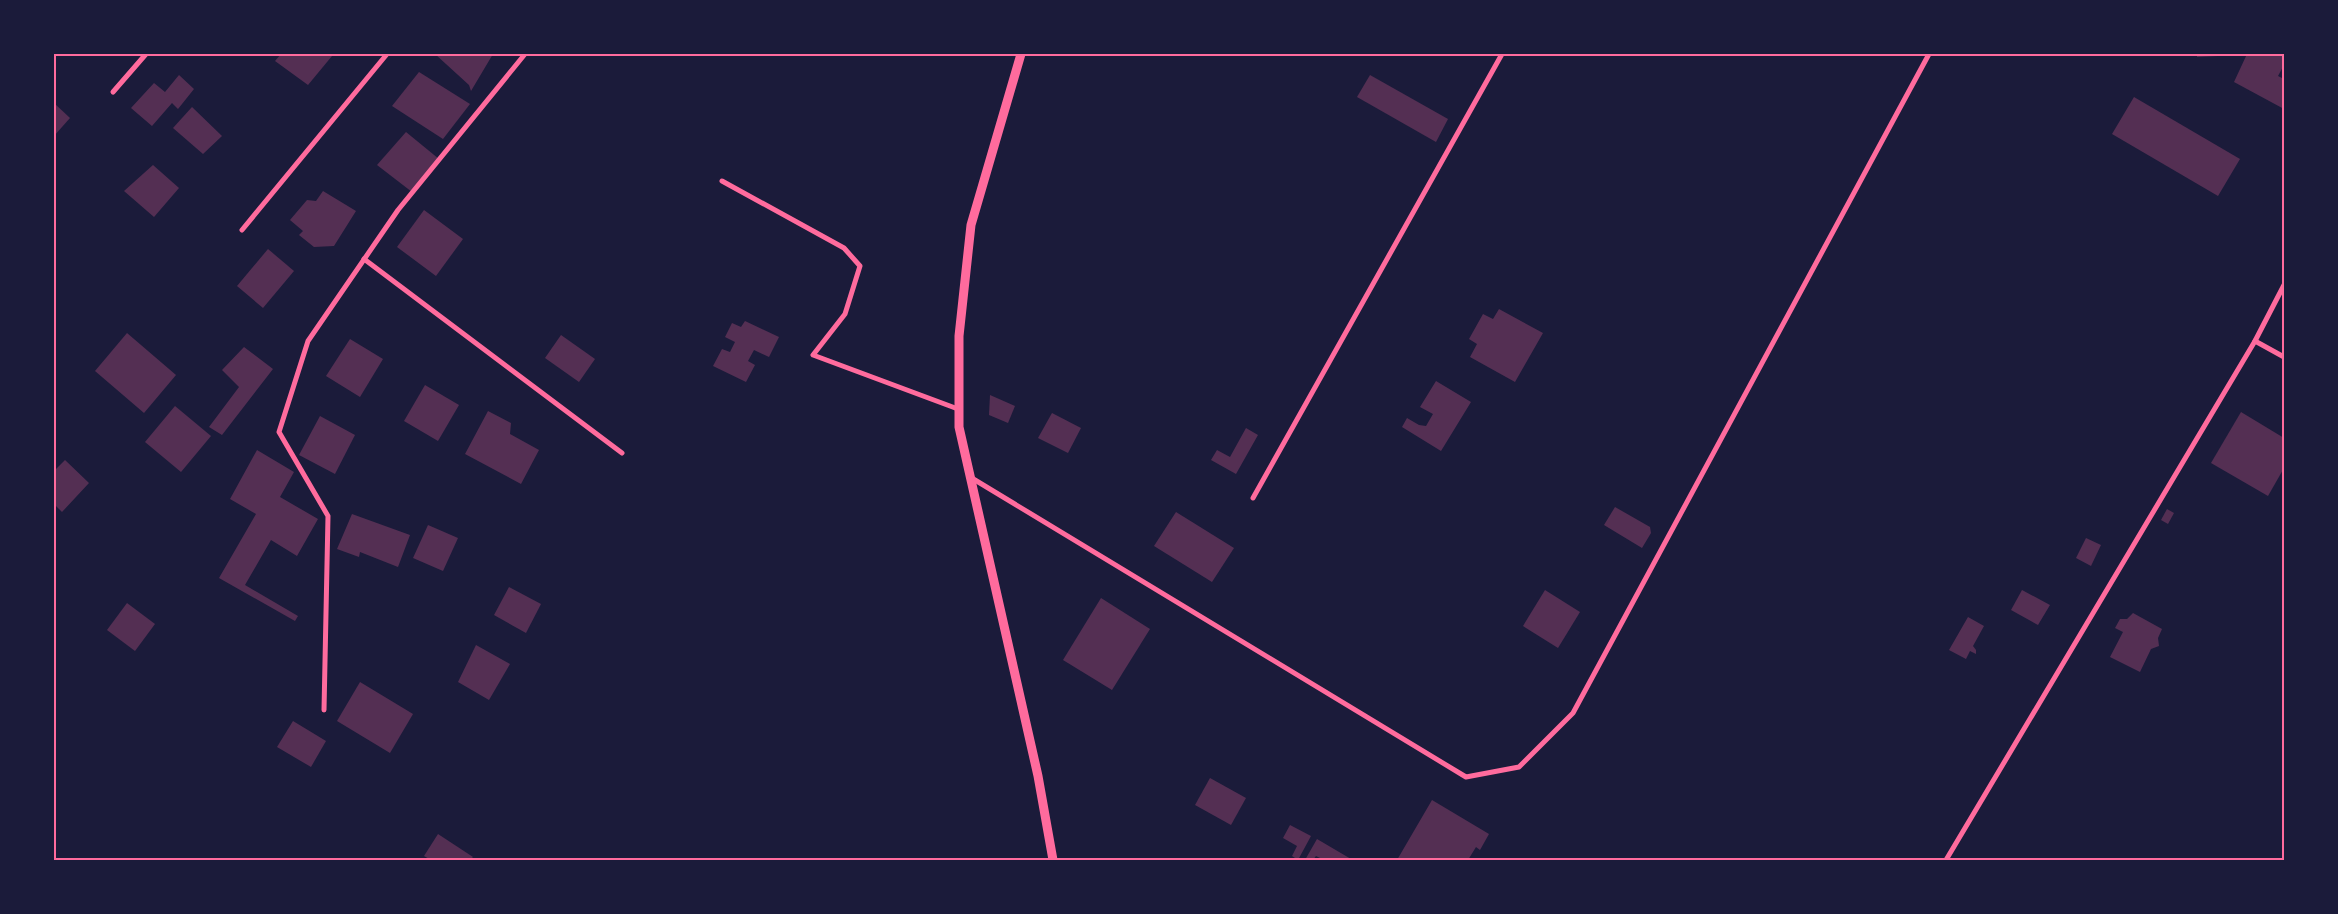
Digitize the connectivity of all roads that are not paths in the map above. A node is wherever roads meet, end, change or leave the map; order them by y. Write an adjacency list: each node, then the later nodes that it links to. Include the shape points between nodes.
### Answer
1 (146, 54): 7 (street)
2 (387, 54): 9 (street)
3 (525, 54): 10 (street, via 398,210)
4 (1022, 54): 14 (street, via 971,225 959,336)
5 (1502, 54): 17 (street)
6 (1929, 54): 16 (street, via 1573,713 1519,767 1466,777)
7 (113, 92)
8 (722, 182): 14 (street, via 844,248 860,266 845,314 813,355)
9 (242, 230)
10 (364, 259): 15 (street); 18 (street, via 308,341 279,432 328,516)
11 (2284, 285): 12 (street)
12 (2255, 340): 13 (street); 20 (street)
13 (2284, 357)
14 (958, 409): 16 (street)
15 (622, 453)
16 (970, 477): 19 (street, via 1038,776)
17 (1253, 498)
18 (324, 710)
19 (1053, 860)
20 (1946, 860)

